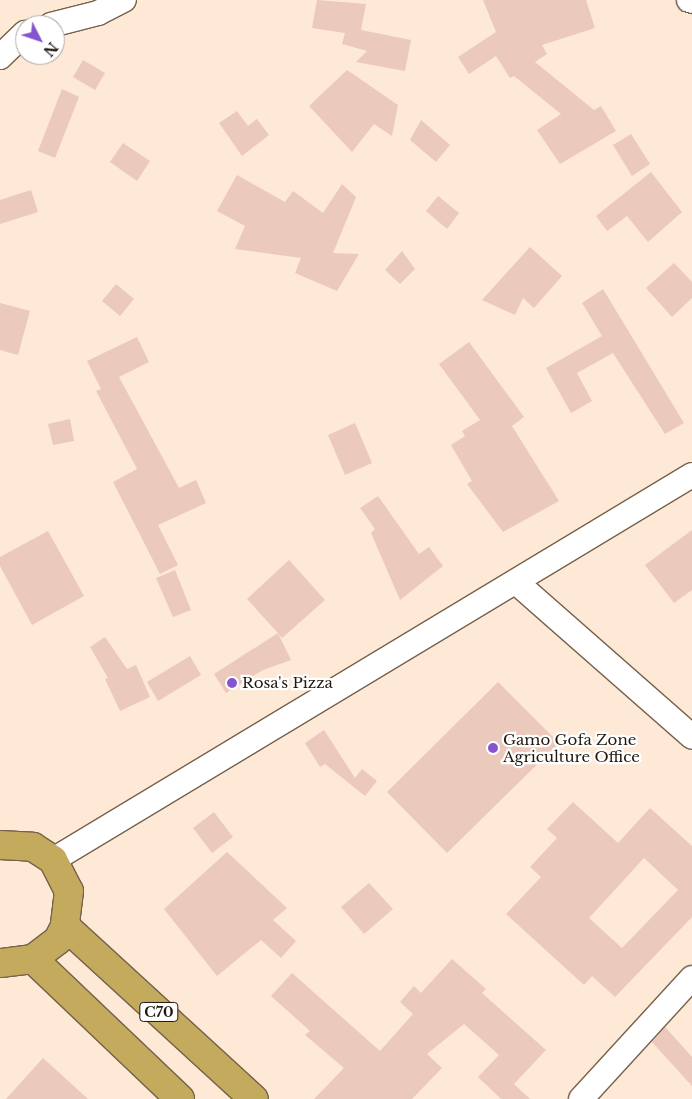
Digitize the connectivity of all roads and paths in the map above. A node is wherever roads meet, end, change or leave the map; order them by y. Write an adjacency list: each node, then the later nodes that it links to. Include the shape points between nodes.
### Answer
1 (124, 0): 2 (street, via 98,14)
2 (65, 22)
3 (15, 43): 4 (street)
4 (0, 57)
5 (692, 475): 6 (street)
6 (517, 583): 7 (street); 9 (street)
7 (692, 737)
8 (3, 841): 9 (highway, via 33,847)
9 (52, 860): 10 (highway, via 69,891)
10 (65, 926): 11 (highway, via 58,940); 15 (highway, C70)
11 (33, 959): 12 (highway); 14 (highway)
12 (0, 962)
13 (692, 978): 16 (street)
14 (180, 1099)
15 (254, 1099)
16 (581, 1099)

